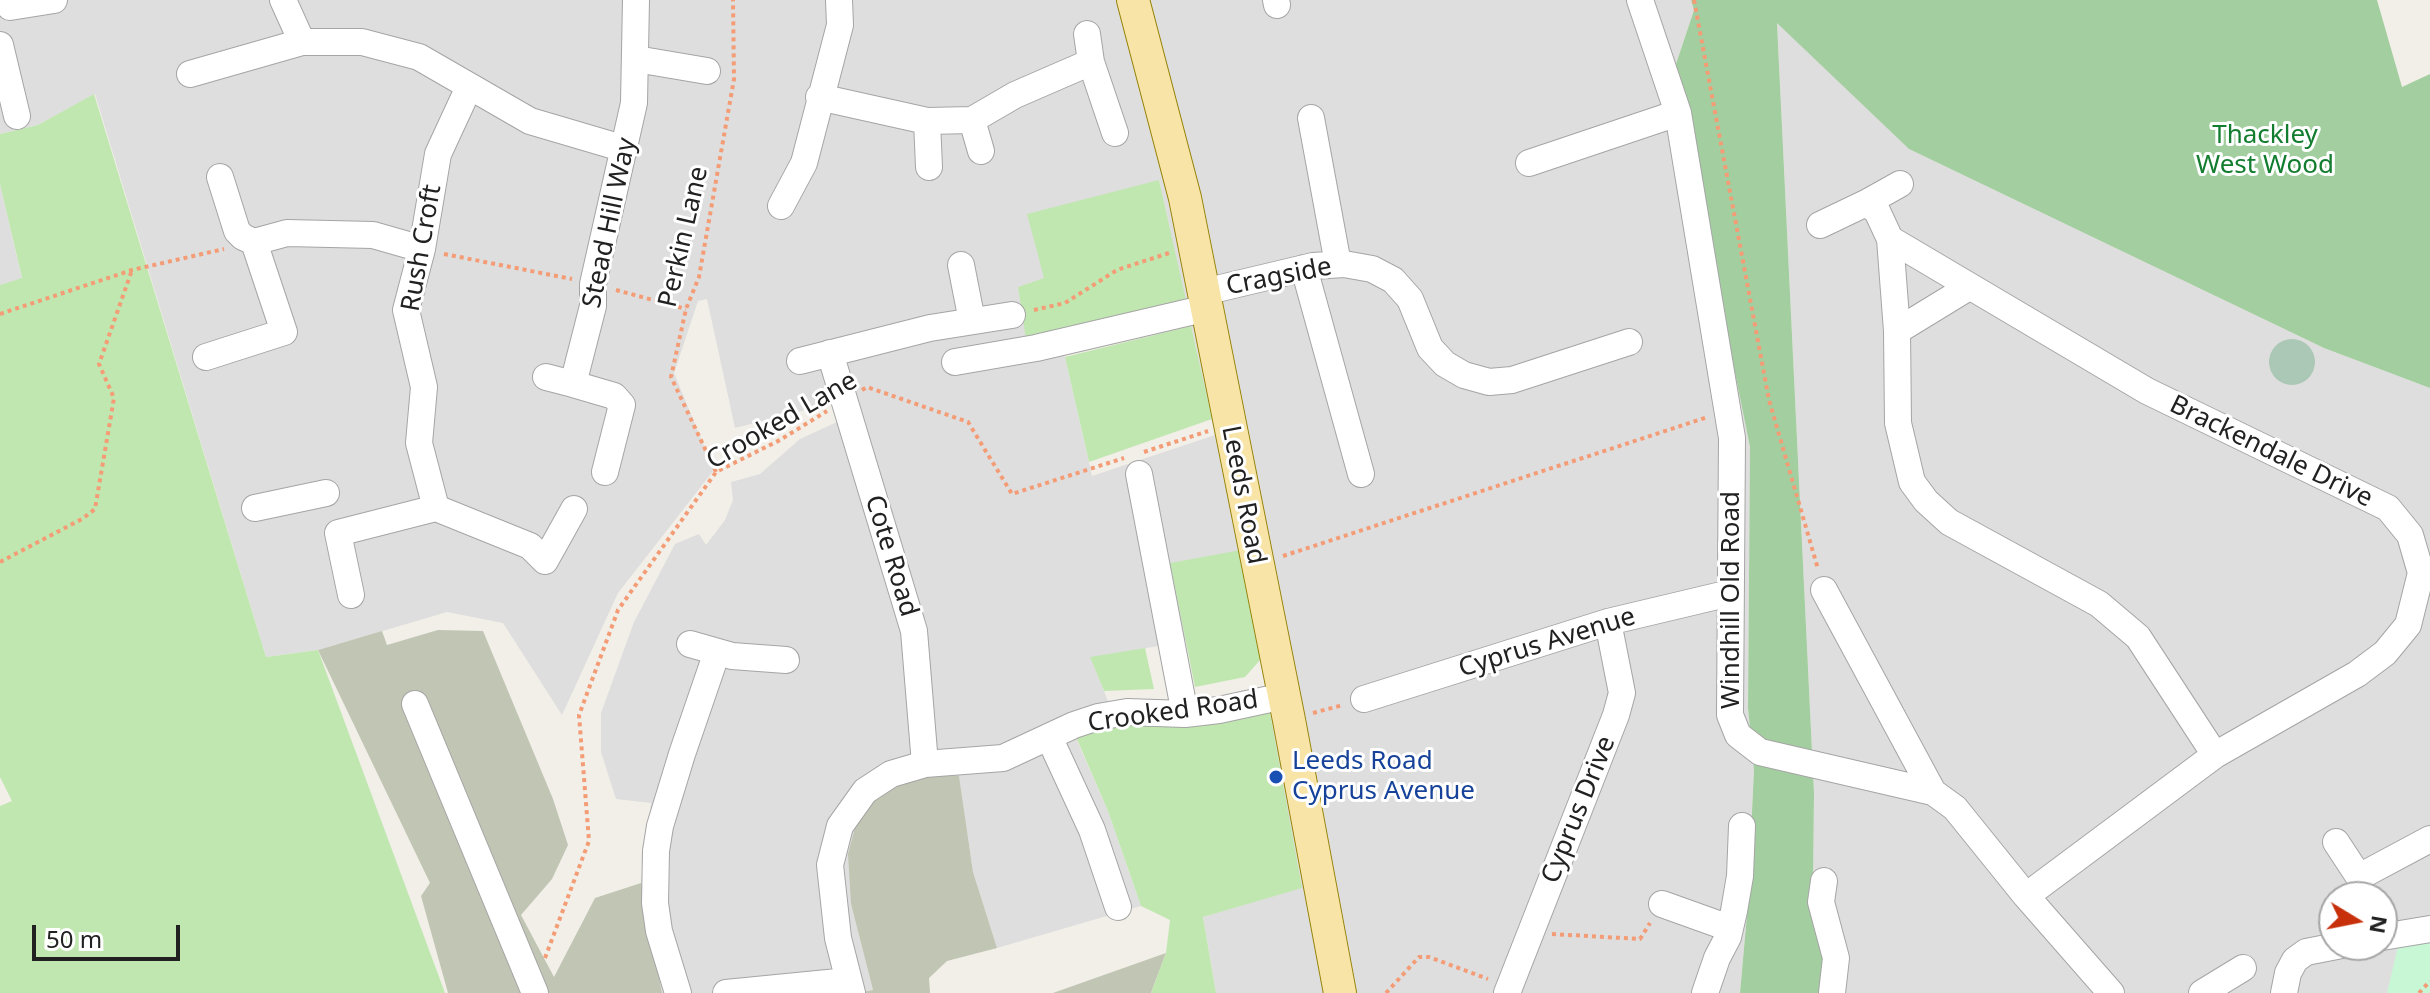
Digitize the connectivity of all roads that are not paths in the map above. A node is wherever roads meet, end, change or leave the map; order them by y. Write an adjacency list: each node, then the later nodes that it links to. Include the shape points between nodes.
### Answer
1 (54, 0): 7 (street)
2 (283, 0): 10 (street)
3 (636, 0): 12 (street, Stead Hill Way)
4 (839, 0): 17 (street, via 840,25)
5 (1133, 0): 40 (main road, Leeds Road, via 1185,198)
6 (1640, 0): 18 (street, Windhill Old Road)
7 (10, 4): 9 (street)
8 (1087, 34): 13 (street)
9 (0, 38)
10 (302, 42): 15 (street); 16 (street, via 362,42 391,49 419,57)
11 (0, 45): 19 (street)
12 (636, 59): 14 (street); 24 (street, Stead Hill Way)
13 (1091, 62): 21 (street); 23 (street)
14 (707, 71)
15 (190, 74)
16 (469, 87): 24 (street, via 530,121); 35 (street, Rush Croft, via 438,154)
17 (819, 97): 22 (street); 31 (street, via 804,163)
18 (1678, 113): 26 (street); 60 (street, Windhill Old Road, via 1732,438)
19 (17, 116)
20 (1311, 118): 36 (street)
21 (972, 120): 22 (street); 25 (street)
22 (927, 121): 27 (street)
23 (1115, 133)
24 (625, 149): 50 (street, Stead Hill Way)
25 (981, 151)
26 (1529, 163)
27 (929, 167)
28 (220, 177): 34 (street, via 237,231)
29 (1900, 184): 30 (street)
30 (1866, 203): 32 (street); 33 (street, via 1877,211)
31 (781, 206)
32 (1820, 225)
33 (1890, 239): 39 (street, Brackendale Drive); 43 (street)
34 (254, 242): 35 (street, via 287,233 373,235); 46 (street, via 284,332)
35 (422, 249): 55 (street, Rush Croft, via 406,310 424,387 419,443)
36 (1338, 264): 38 (street, Cragside); 44 (street, Cragside, via 1372,269 1393,280 1410,299 1430,348 1445,364 1489,382 1512,380)
37 (961, 265): 42 (street)
38 (1304, 268): 40 (street, Cragside); 53 (street)
39 (1969, 287): 43 (street); 58 (street, Brackendale Drive, via 2147,391 2388,508 2410,535)
40 (1205, 300): 48 (street, Cragside, via 1036,348); 68 (main road, Leeds Road)
41 (1012, 315): 42 (street)
42 (972, 321): 45 (street)
43 (1897, 331): 71 (street, via 1898,423 1912,482 1949,522 2099,604 2138,637)
44 (1629, 342)
45 (830, 353): 47 (street); 72 (street, Cote Road, via 914,631)
46 (206, 357)
47 (800, 361)
48 (955, 362)
49 (546, 377): 50 (street)
50 (573, 384): 52 (street, via 614,396 622,405)
51 (1136, 461): 69 (street)
52 (605, 472)
53 (1361, 474)
54 (255, 508): 57 (street, via 324,485)
55 (436, 508): 56 (street, via 530,546 545,561); 57 (street)
56 (574, 509)
57 (338, 533): 61 (street)
58 (2426, 574): 71 (street, Brackendale Drive, via 2408,625 2385,653)
59 (1824, 590): 73 (street)
60 (1730, 593): 62 (street, Cyprus Avenue); 73 (street, Windhill Old Road, via 1730,715 1738,735 1760,752)
61 (351, 595)
62 (1608, 622): 66 (street, Cyprus Avenue); 89 (street, Cyprus Drive, via 1622,693)
63 (690, 644): 64 (street)
64 (717, 652): 65 (street); 91 (street, via 656,851 659,931)
65 (786, 660)
66 (1364, 699)
67 (415, 704): 90 (street)
68 (1287, 708): 69 (street, Crooked Road); 93 (main road, Leeds Road)
69 (1185, 714): 70 (street, Crooked Road, via 1127,712)
70 (1049, 737): 72 (street, Crooked Road, via 1003,758); 82 (street, via 1092,830)
71 (2215, 755): 80 (street, Brackendale Drive)
72 (925, 764): 88 (street, Crooked Road, via 891,774 865,791 835,838 830,879)
73 (1933, 792): 80 (street, Windhill Old Road, via 1955,808)
74 (1742, 826): 83 (street, via 1740,876)
75 (2430, 839): 79 (street)
76 (2336, 842): 78 (street)
77 (1824, 881): 95 (street, via 1821,902 1836,958)
78 (2361, 881)
79 (2373, 881)
80 (2026, 896): 96 (street, Windhill Old Road)
81 (1662, 904): 83 (street)
82 (1118, 907)
83 (1729, 928): 94 (street)
84 (2430, 929): 85 (street)
85 (2398, 934)
86 (2318, 950): 98 (street, via 2295,960)
87 (2243, 968): 97 (street)
88 (850, 987): 92 (street)
89 (1508, 990)
90 (535, 993)
91 (678, 993)
92 (726, 993)
93 (1340, 993)
94 (1705, 993)
95 (1832, 993)
96 (2111, 993)
97 (2202, 993)
98 (2284, 993)

